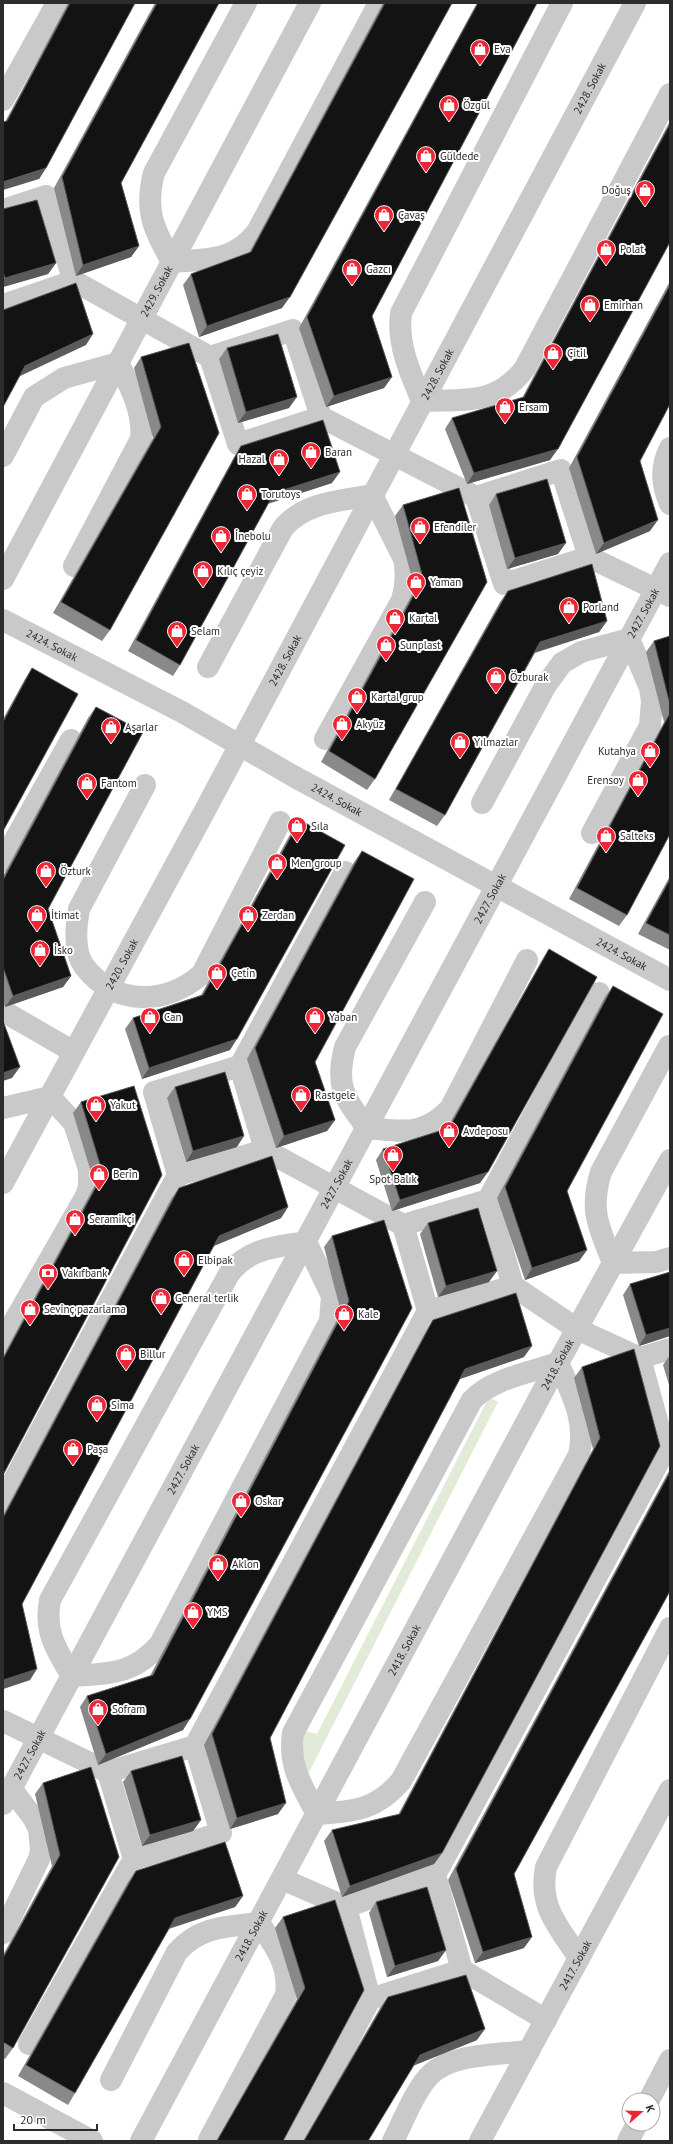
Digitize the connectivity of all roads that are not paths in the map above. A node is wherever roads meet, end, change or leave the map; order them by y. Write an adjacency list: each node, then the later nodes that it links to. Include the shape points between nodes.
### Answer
1 (57, 3): 8 (street)
2 (246, 3): 10 (street, via 154,173 150,189 151,219)
3 (310, 3): 10 (street, 2429. Sokak)
4 (379, 3): 10 (street, via 250,241 242,248 220,257)
5 (562, 3): 16 (street, via 400,313 403,353)
6 (635, 3): 16 (street, 2428. Sokak)
7 (670, 94): 16 (street, via 529,361 517,379 508,388 481,398)
8 (3, 100)
9 (3, 210): 11 (street, via 46,196)
10 (172, 262): 13 (street, 2429. Sokak)
11 (74, 281): 12 (street); 13 (street)
12 (3, 305)
13 (142, 318): 14 (street); 15 (street, 2429. Sokak)
14 (210, 357): 17 (street, via 293,330); 17 (street, via 238,444)
15 (118, 363): 20 (street, via 64,378 34,397); 26 (street, via 129,384 140,422 141,440); 27 (street, 2429. Sokak)
16 (422, 401): 19 (street, 2428. Sokak)
17 (321, 417): 19 (street)
18 (670, 448): 23 (street, via 665,457 662,476)
19 (393, 455): 21 (street, 2428. Sokak); 22 (street)
20 (3, 456)
21 (372, 495): 31 (street, via 308,508 289,521); 32 (street, via 404,559 405,591); 34 (street, 2428. Sokak)
22 (476, 497): 24 (street, via 504,584); 24 (street, via 561,470)
23 (670, 504)
24 (589, 557): 28 (street)
25 (670, 563): 28 (street, 2427. Sokak)
26 (74, 566)
27 (3, 579)
28 (663, 592): 30 (street, 2427. Sokak)
29 (3, 620): 34 (street, 2424. Sokak, via 182,712)
30 (629, 638): 36 (street, via 581,652 562,664 546,685); 38 (street, via 650,688 650,726); 41 (street, 2427. Sokak)
31 (208, 667)
32 (325, 739)
33 (71, 740): 39 (street)
34 (239, 745): 41 (street, 2424. Sokak); 45 (street, 2420. Sokak)
35 (145, 785): 45 (street, via 79,909 78,944 84,965)
36 (482, 803)
37 (280, 822): 45 (street, via 202,974 191,984 162,997 145,998)
38 (592, 833)
39 (3, 861)
40 (345, 872): 50 (street)
41 (496, 887): 44 (street, 2424. Sokak); 53 (street, 2427. Sokak)
42 (425, 902): 53 (street, via 345,1047 341,1072 342,1086 346,1100)
43 (527, 960): 53 (street, via 450,1109 435,1123 418,1130 407,1132)
44 (670, 980)
45 (108, 989): 49 (street, 2420. Sokak)
46 (599, 993): 59 (street)
47 (3, 1011): 49 (street)
48 (669, 1046): 63 (street, via 601,1172 596,1188 596,1219)
49 (74, 1052): 51 (street, 2420. Sokak)
50 (240, 1066): 54 (street); 56 (street, via 154,1092)
51 (50, 1098): 52 (street); 57 (street, 2420. Sokak); 67 (street, via 74,1123 89,1169 89,1187)
52 (3, 1108)
53 (367, 1128): 58 (street, 2427. Sokak)
54 (265, 1150): 56 (street); 58 (street)
55 (670, 1160): 63 (street, 2418. Sokak)
56 (178, 1176): 72 (street)
57 (3, 1183)
58 (334, 1189): 60 (street); 61 (street, 2427. Sokak)
59 (488, 1200): 60 (street); 64 (street)
60 (403, 1226): 65 (street)
61 (306, 1242): 74 (street, 2427. Sokak); 74 (street, via 250,1254 235,1265 50,1600 49,1633); 74 (street, via 332,1296 330,1321 160,1644 151,1655 118,1673)
62 (670, 1258): 63 (street, via 656,1262)
63 (613, 1263): 66 (street, 2418. Sokak)
64 (513, 1286): 65 (street); 66 (street)
65 (428, 1311): 77 (street)
66 (577, 1328): 69 (street); 70 (street, 2418. Sokak)
67 (3, 1341)
68 (670, 1349): 69 (street)
69 (640, 1358): 71 (street)
70 (558, 1363): 81 (street, 2418. Sokak); 81 (street, via 494,1384 472,1400 296,1726 291,1742 293,1766); 81 (street, via 578,1408 581,1421 579,1456 401,1781 380,1801 369,1807 357,1811)
71 (667, 1449): 83 (street)
72 (3, 1501)
73 (670, 1628): 88 (street, via 546,1867 543,1881 546,1905 550,1915)
74 (72, 1676): 76 (street, 2427. Sokak)
75 (3, 1721): 76 (street)
76 (38, 1738): 78 (street); 80 (street, 2427. Sokak)
77 (195, 1746): 78 (street); 82 (street, via 222,1833)
78 (108, 1772): 82 (street)
79 (670, 1790): 88 (street, 2417. Sokak)
80 (6, 1794): 87 (street, via 34,1819 41,1850)
81 (317, 1814): 84 (street, 2418. Sokak)
82 (134, 1859): 92 (street)
83 (435, 1875): 85 (street); 89 (street)
84 (282, 1879): 85 (street); 86 (street, 2418. Sokak)
85 (346, 1907): 90 (street)
86 (258, 1923): 95 (street, via 204,1931 177,1952); 99 (street, via 280,1953 284,1963 286,1995); 101 (street, 2418. Sokak)
87 (3, 1934)
88 (580, 1958): 91 (street, 2417. Sokak)
89 (462, 1970): 90 (street); 91 (street)
90 (370, 1999): 102 (street)
91 (546, 2020): 93 (street, 2417. Sokak)
92 (29, 2044)
93 (529, 2051): 103 (street, via 459,2059 440,2067 421,2087); 104 (street, 2417. Sokak)
94 (670, 2060): 96 (street)
95 (111, 2080)
96 (653, 2092)
97 (3, 2093): 100 (street)
98 (633, 2132): 105 (street)
99 (209, 2140)
100 (92, 2141)
101 (141, 2141)
102 (295, 2141)
103 (393, 2141)
104 (480, 2141)
105 (628, 2141)

